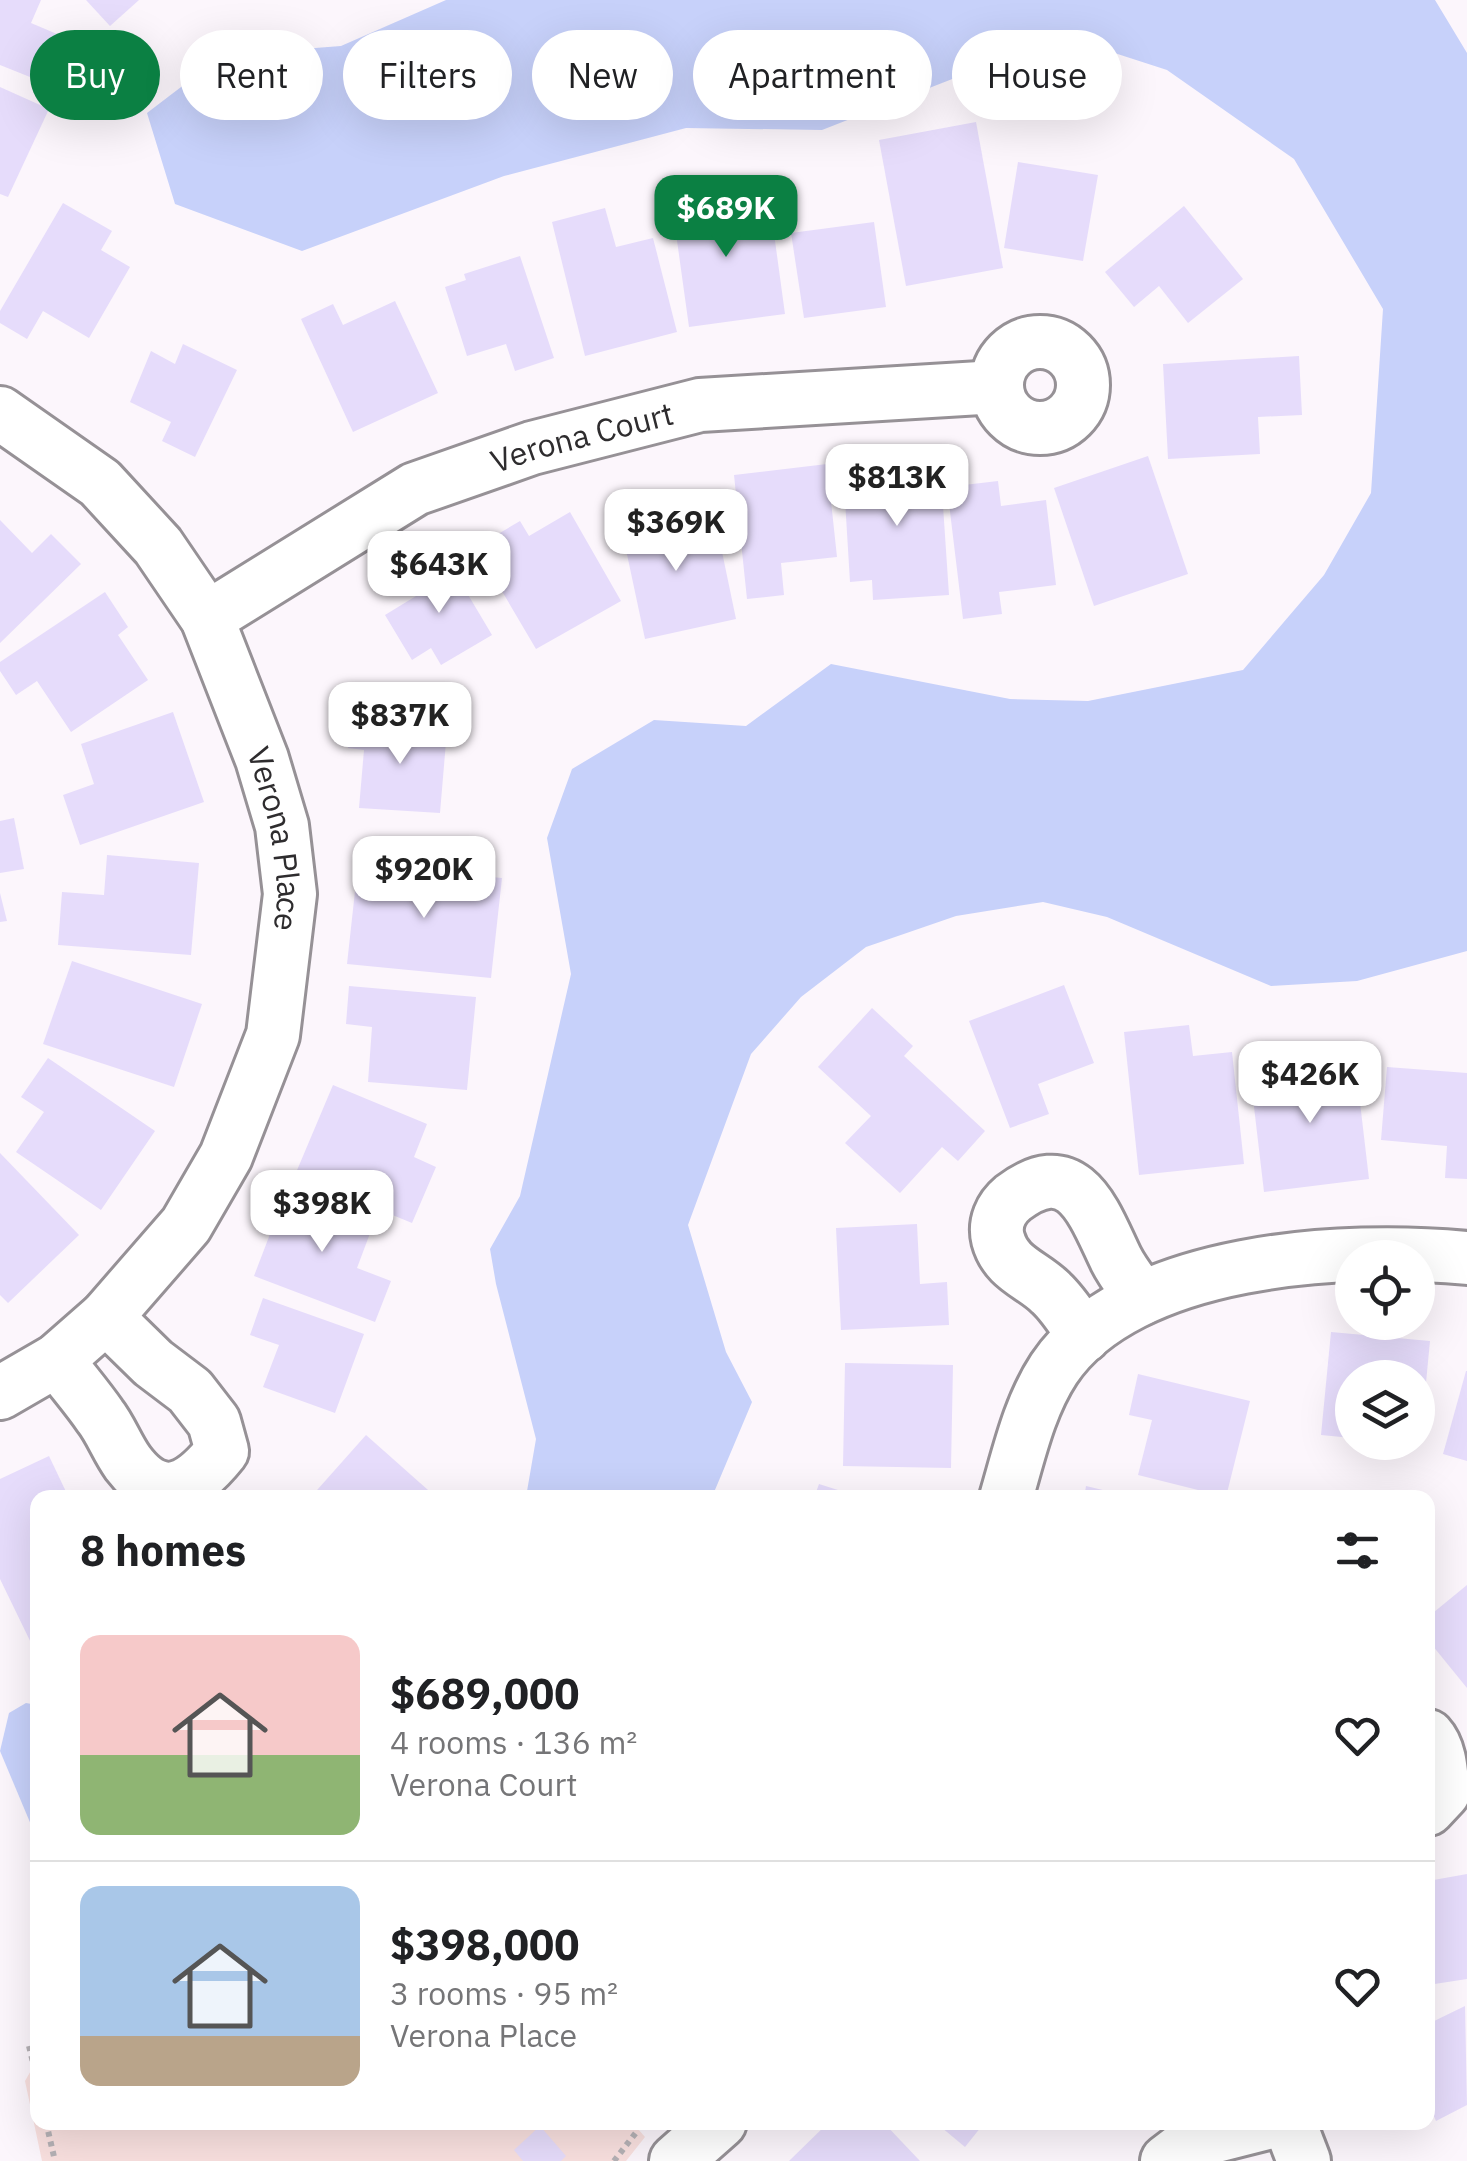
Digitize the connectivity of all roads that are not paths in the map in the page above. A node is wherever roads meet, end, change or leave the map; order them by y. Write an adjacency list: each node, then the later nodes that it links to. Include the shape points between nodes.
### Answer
1 (997, 386): 3 (street, Verona Court, via 700,405 532,448 415,489)
2 (0, 413): 3 (street, Verona Place, via 100,483 158,546)
3 (207, 618): 6 (street, Verona Place, via 282,826 290,894 273,1036 226,1156 186,1225)
4 (1467, 1258): 5 (street, via 1315,1257 1202,1277)
5 (1142, 1298): 7 (street); 7 (street, via 1085,1196 1054,1183 1018,1194 1004,1205 997,1238 1016,1269 1047,1288)
6 (106, 1316): 8 (street, Verona Place); 8 (street, via 214,1422 222,1451 202,1476 175,1489 145,1478 129,1465)
7 (1084, 1336): 10 (street, via 1053,1370 1032,1412)
8 (57, 1360): 9 (street, Verona Place)
9 (0, 1393)
10 (1008, 1490)
11 (1435, 1748): 12 (street, via 1443,1793)
12 (1435, 1802)
13 (698, 2130): 16 (street)
14 (1239, 2130): 17 (street, via 1192,2142)
15 (1292, 2130): 18 (street)
16 (657, 2145)
17 (1168, 2161)
18 (1304, 2161)

